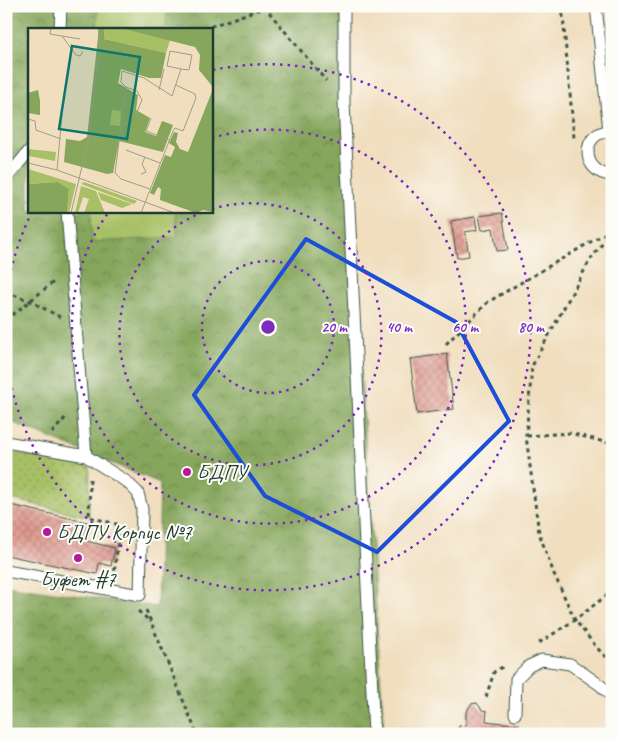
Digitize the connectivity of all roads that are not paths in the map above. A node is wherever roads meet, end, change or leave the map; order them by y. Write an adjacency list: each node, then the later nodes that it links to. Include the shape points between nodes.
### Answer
1 (61, 6): 4 (lane)
2 (344, 6): 15 (lane, via 345,112)
3 (596, 6): 5 (lane)
4 (60, 28)
5 (610, 131): 7 (lane, via 597,134 588,153 597,171)
6 (28, 152): 8 (lane)
7 (612, 175)
8 (6, 179)
9 (67, 212): 11 (lane)
10 (6, 442): 11 (lane)
11 (86, 456): 12 (lane, via 127,482 138,493 142,509 140,595)
12 (6, 571)
13 (612, 696): 14 (lane, via 570,664 542,660 516,678)
14 (515, 714)
15 (374, 734)

